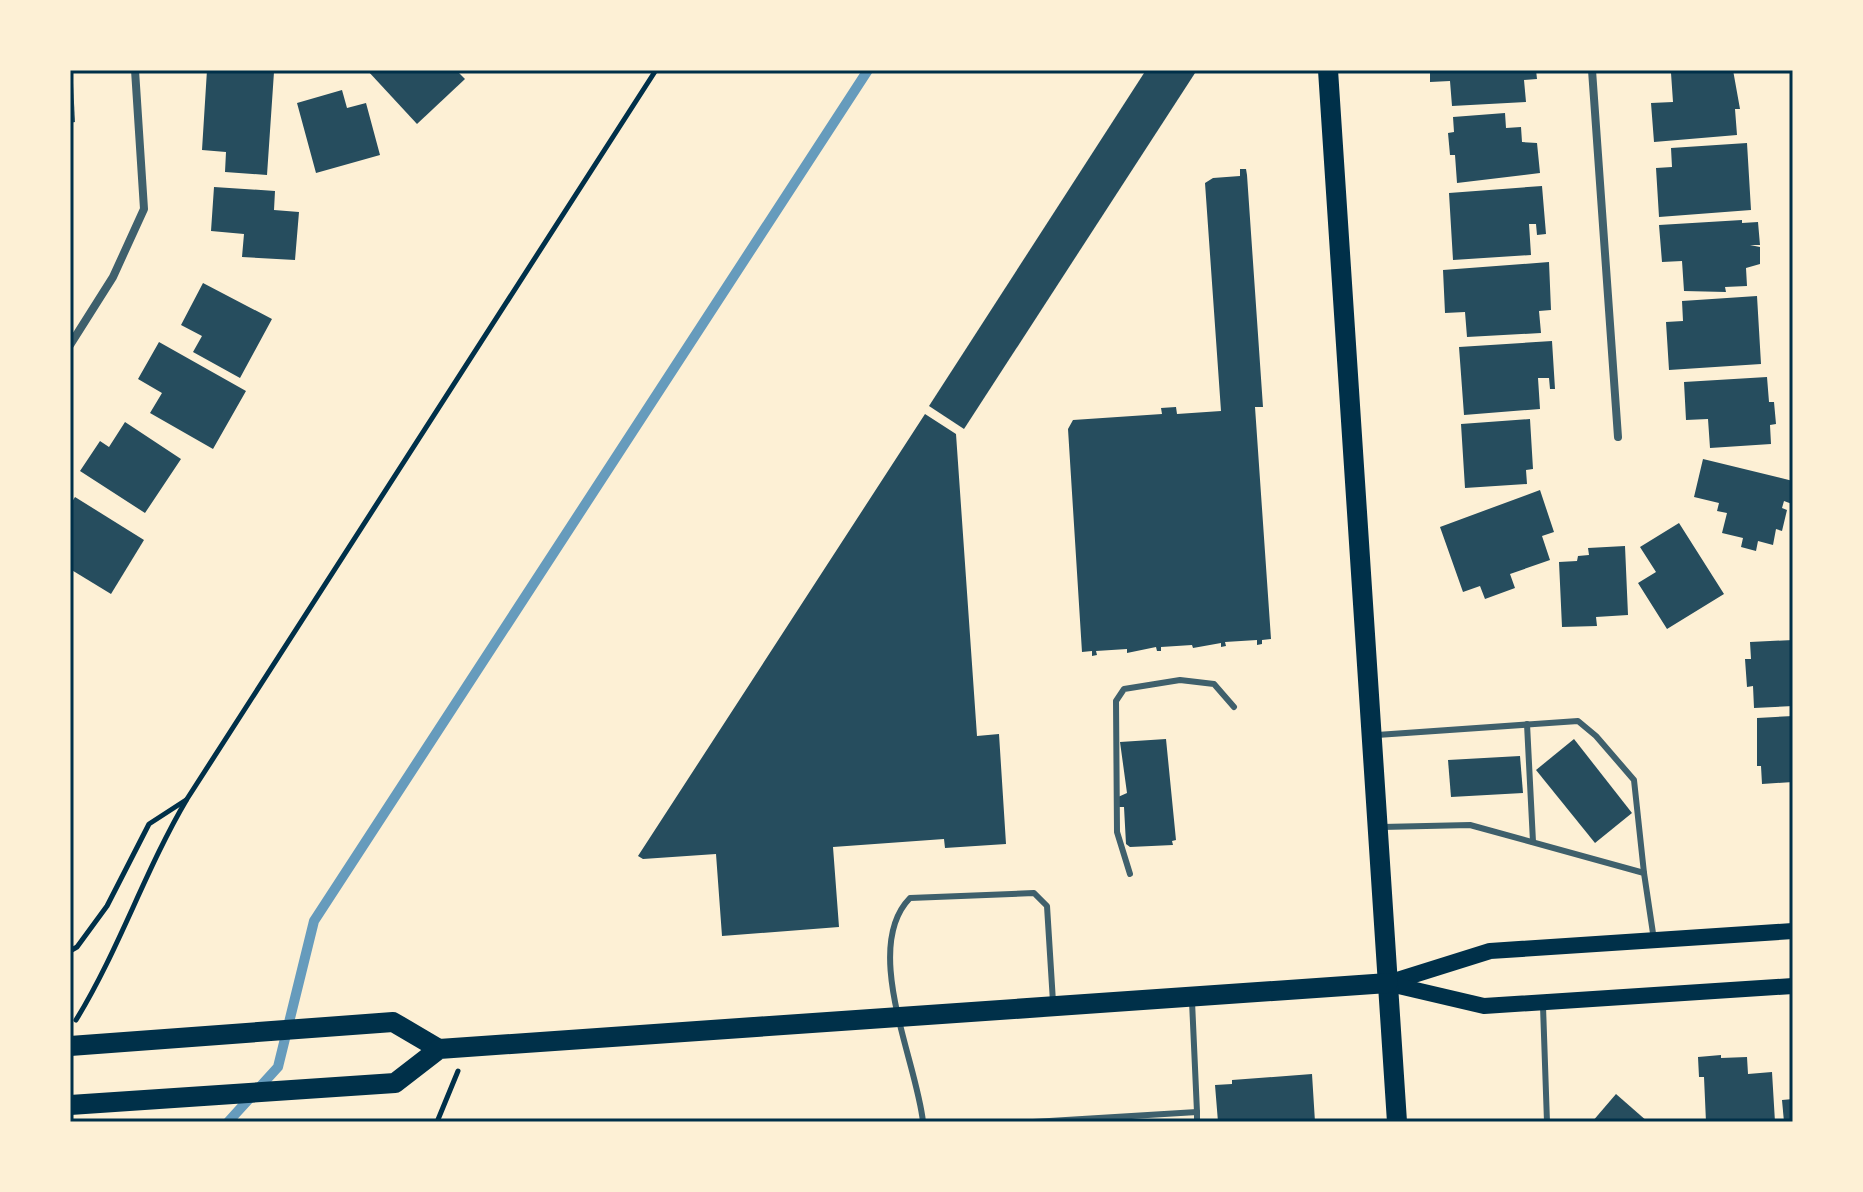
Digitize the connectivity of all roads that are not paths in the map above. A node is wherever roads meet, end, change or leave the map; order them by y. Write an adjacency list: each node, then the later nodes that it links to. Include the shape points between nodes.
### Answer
1 (135, 70): 4 (street, via 144,209 113,277)
2 (1328, 70): 8 (main road)
3 (1592, 70): 5 (street)
4 (70, 345)
5 (1618, 437)
6 (1234, 707): 12 (lane, via 1214,684 1180,680 1124,689 1116,701 1117,832)
7 (1527, 724): 8 (lane); 10 (lane); 11 (lane, via 1578,721 1634,780)
8 (1372, 735): 9 (main road)
9 (1378, 827): 10 (lane, via 1470,825); 15 (main road)
10 (1533, 842): 11 (lane)
11 (1644, 873): 14 (lane)
12 (1130, 874)
13 (1793, 931): 14 (main road)
14 (1654, 940): 15 (main road, via 1490,951)
15 (1388, 983): 17 (main road); 18 (main road, via 1484,1006); 28 (main road)
16 (1793, 986): 18 (main road)
17 (1192, 997): 19 (main road); 24 (lane)
18 (1543, 1002): 29 (lane)
19 (1053, 1007): 20 (main road); 20 (lane, via 1047,906 1034,893 910,898 898,911 890,938)
20 (897, 1018): 22 (main road); 25 (lane)
21 (70, 1046): 22 (main road, via 393,1022)
22 (439, 1049): 23 (main road, via 395,1083)
23 (70, 1105)
24 (1197, 1112): 26 (lane); 27 (lane)
25 (923, 1122)
26 (1033, 1122)
27 (1197, 1122)
28 (1397, 1122)
29 (1547, 1122)

